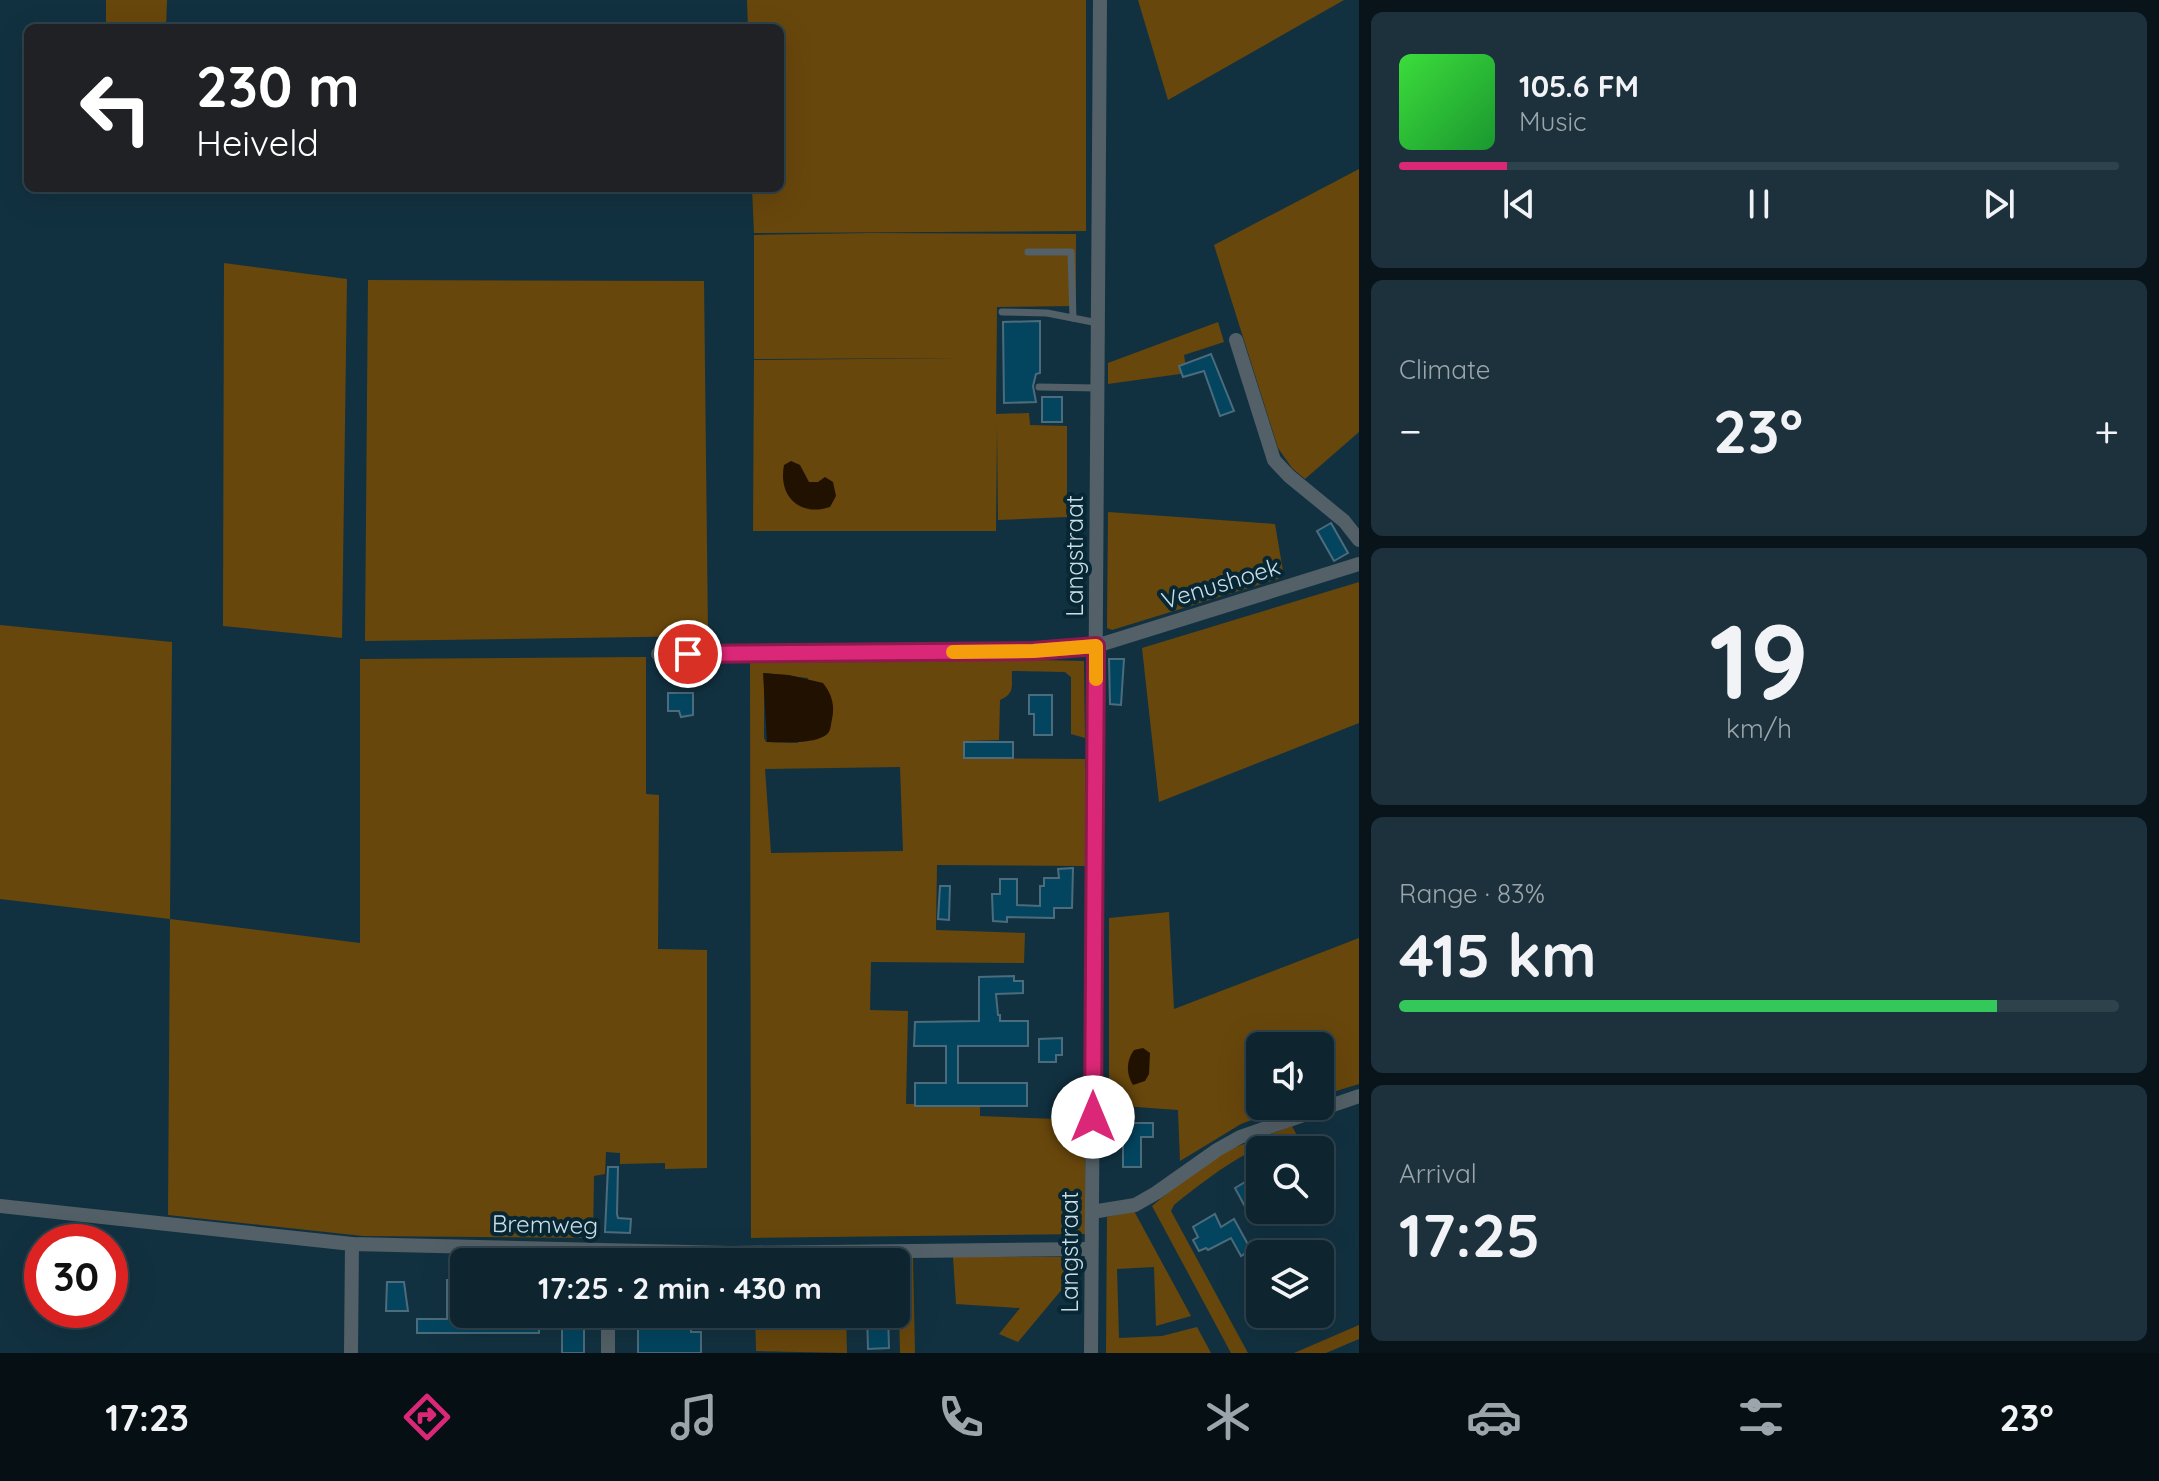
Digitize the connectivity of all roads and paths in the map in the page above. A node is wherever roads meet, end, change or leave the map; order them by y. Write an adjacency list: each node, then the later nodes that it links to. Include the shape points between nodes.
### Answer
1 (1100, 0): 5 (street, Langstraat)
2 (1028, 252): 4 (lane, via 1071,252)
3 (1002, 312): 4 (lane)
4 (1073, 318): 5 (lane)
5 (1098, 323): 8 (street, Langstraat)
6 (1236, 340): 9 (street, via 1274,460)
7 (1039, 387): 8 (lane)
8 (1098, 388): 11 (street, Langstraat)
9 (1359, 540)
10 (1359, 564): 11 (street, Venushoek)
11 (1096, 646): 12 (street, Venushoek); 15 (street, Langstraat)
12 (658, 654)
13 (1359, 1096): 15 (street, via 1240,1137 1135,1205)
14 (0, 1206): 16 (street, Bremweg)
15 (1092, 1212): 18 (street, Langstraat)
16 (352, 1244): 17 (street, Bremweg); 21 (street)
17 (450, 1248)
18 (1091, 1249): 19 (street, Bremweg); 23 (street, Langstraat)
19 (910, 1251)
20 (608, 1328): 22 (street)
21 (351, 1353)
22 (608, 1353)
23 (1091, 1353)

